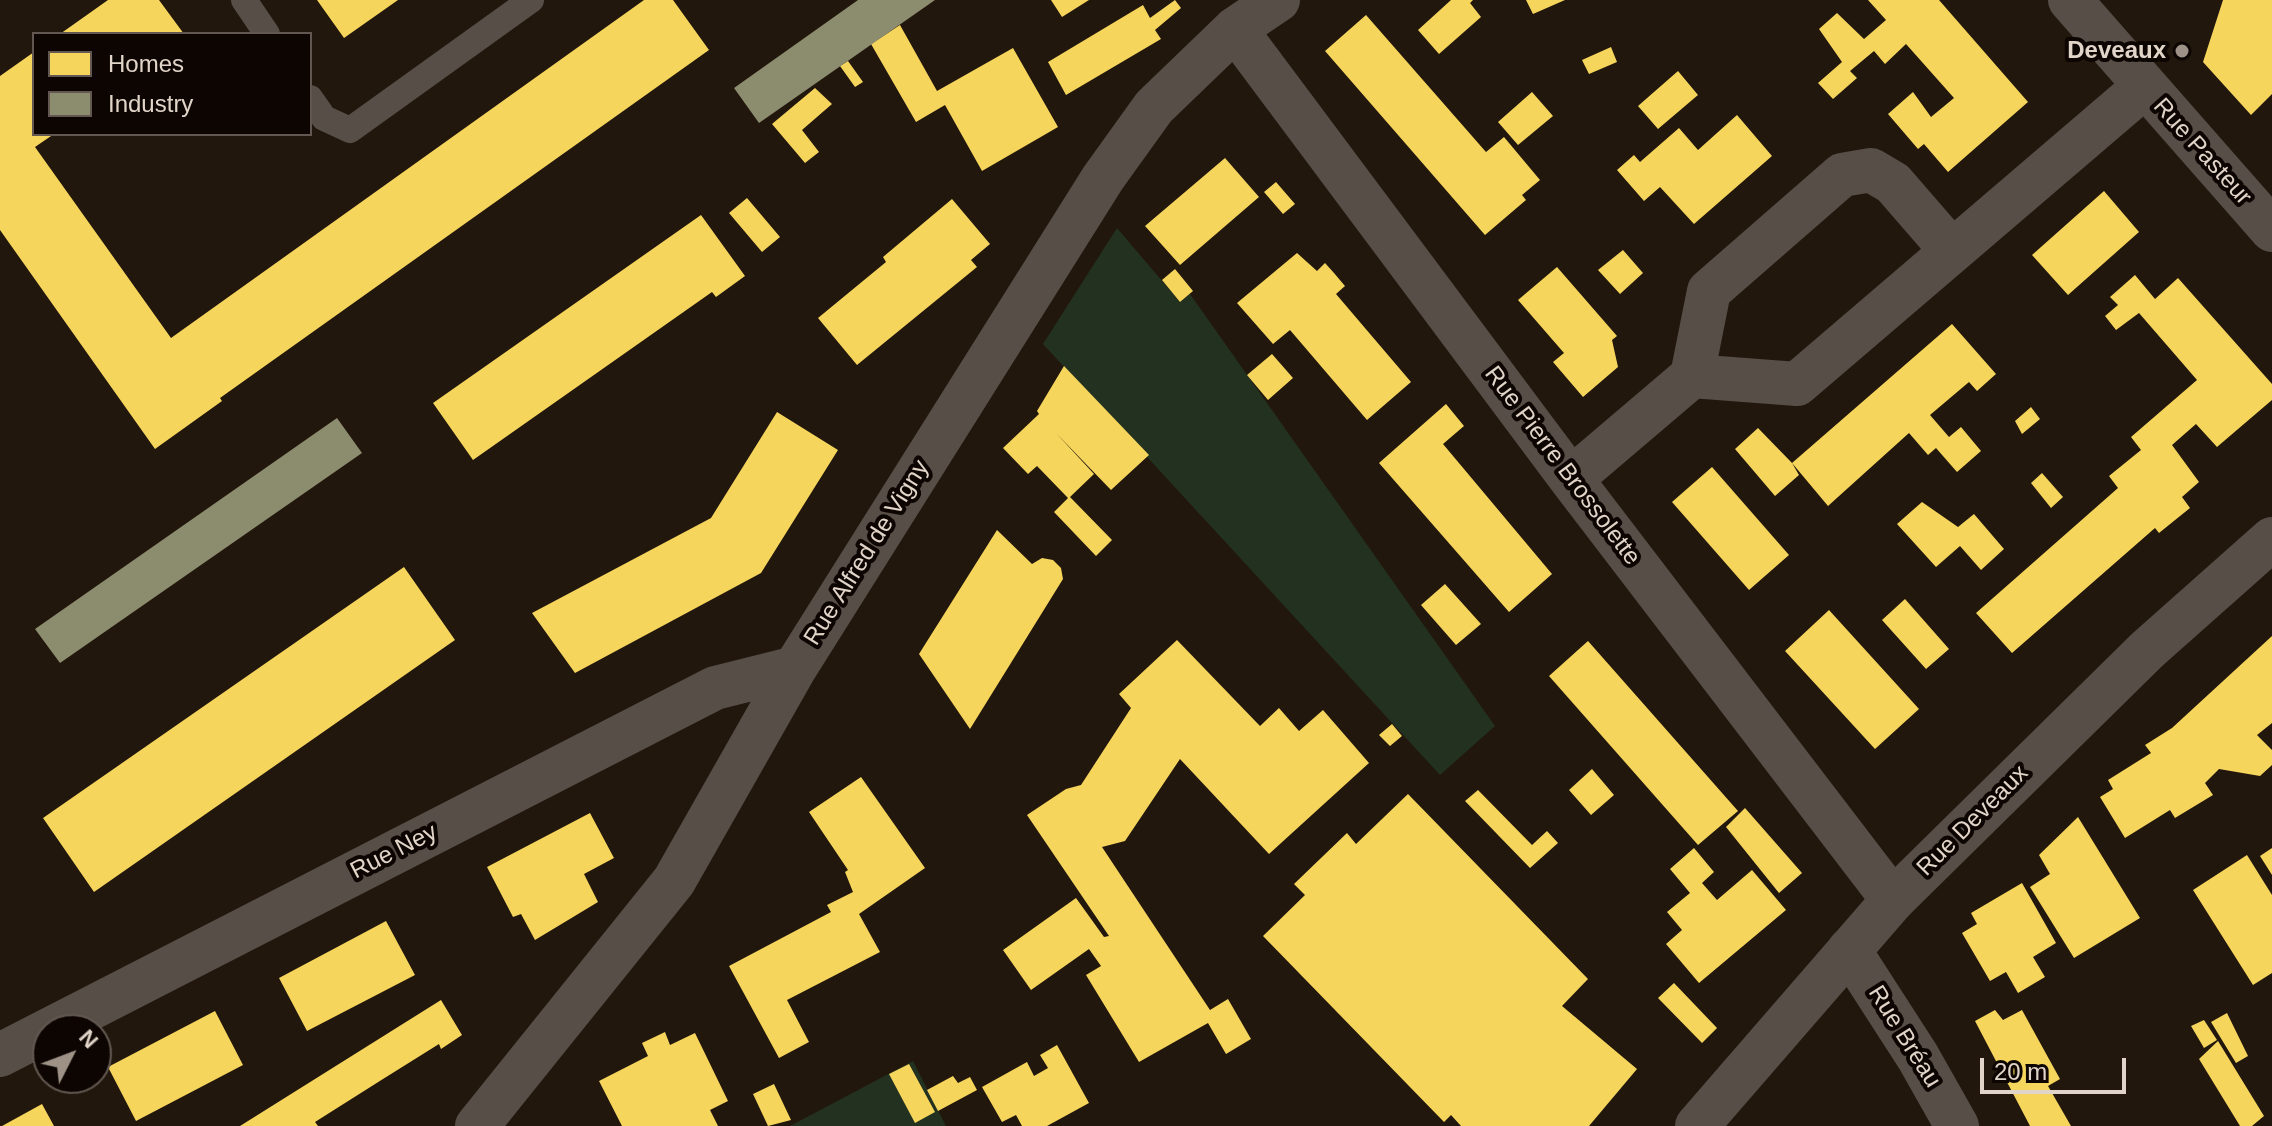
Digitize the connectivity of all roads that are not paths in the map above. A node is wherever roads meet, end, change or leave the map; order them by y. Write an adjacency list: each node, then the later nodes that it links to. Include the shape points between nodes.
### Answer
1 (244, 0): 6 (lane)
2 (531, 0): 8 (lane, via 350,130 324,118)
3 (1278, 0): 5 (street, Rue Alfred de Vigny)
4 (2070, 0): 7 (street, Rue Pasteur)
5 (1235, 29): 12 (street, Rue Pierre Brossolette); 14 (street, Rue Alfred de Vigny, via 1154,107 1103,178)
6 (266, 32)
7 (2144, 87): 9 (street, Rue Pasteur); 10 (street)
8 (312, 101)
9 (2272, 230)
10 (1952, 251): 11 (street, via 1797,384); 11 (street, via 1893,183 1871,170 1842,175 1709,291)
11 (1692, 376): 12 (street)
12 (1571, 479): 15 (street, Rue Pierre Brossolette)
13 (2272, 539): 15 (street, Rue Deveaux, via 2147,650)
14 (795, 668): 17 (street, Rue Ney, via 715,688); 18 (street, Rue Alfred de Vigny, via 674,881)
15 (1893, 900): 16 (street, Rue Deveaux)
16 (1849, 950): 19 (street, Rue Deveaux); 20 (street, Rue Bréau)
17 (0, 1055)
18 (477, 1126)
19 (1697, 1126)
20 (1957, 1126)

